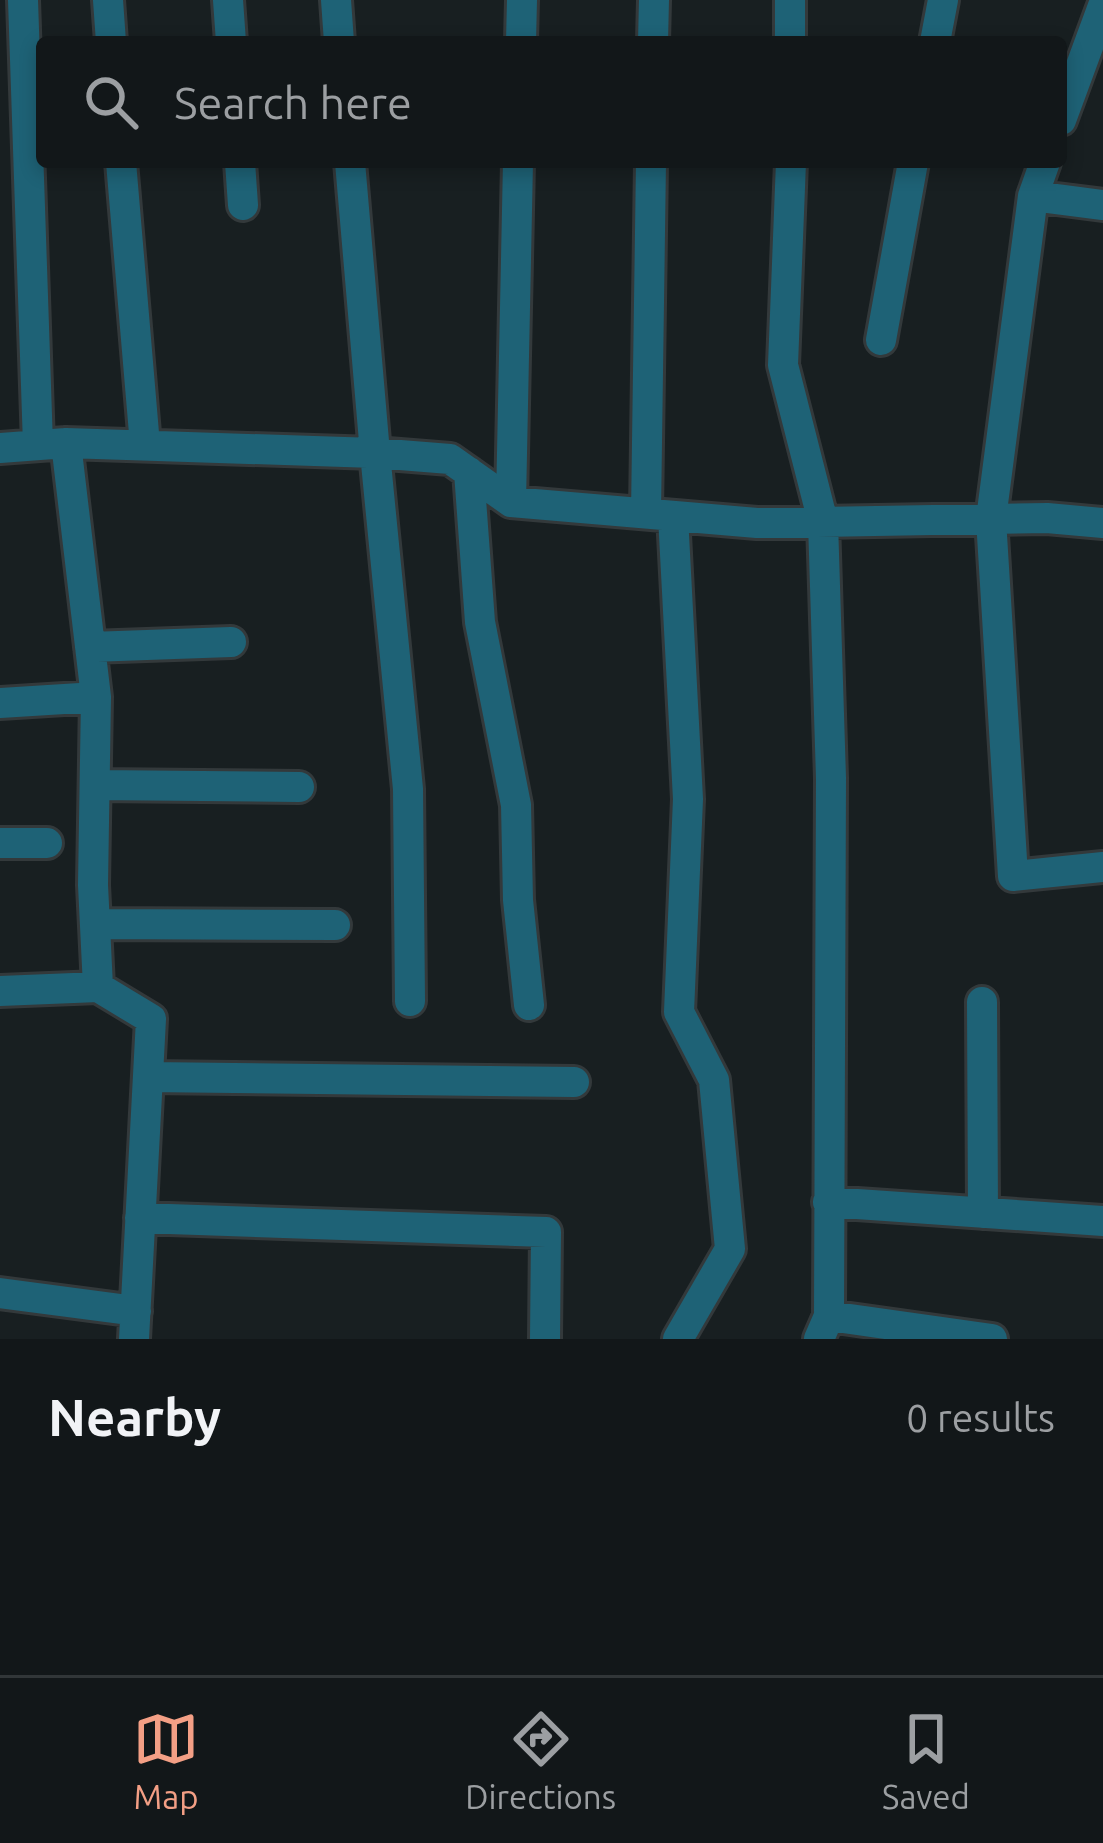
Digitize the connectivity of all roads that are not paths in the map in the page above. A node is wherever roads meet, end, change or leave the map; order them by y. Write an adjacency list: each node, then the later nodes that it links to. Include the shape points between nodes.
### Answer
1 (22, 0): 30 (street)
2 (108, 0): 10 (street)
3 (228, 0): 11 (street)
4 (336, 0): 12 (street)
5 (522, 0): 13 (street)
6 (654, 0): 14 (street)
7 (790, 0): 15 (street)
8 (943, 0): 16 (street)
9 (1103, 6): 17 (street)
10 (111, 36)
11 (231, 36)
12 (339, 36)
13 (521, 36)
14 (653, 36)
15 (790, 36)
16 (936, 36)
17 (1067, 104)
18 (122, 168): 31 (street)
19 (241, 168): 27 (street)
20 (351, 168): 33 (street)
21 (518, 168): 35 (street)
22 (651, 168): 36 (street)
23 (791, 168): 38 (street, via 783,365)
24 (913, 168): 29 (street)
25 (1044, 168): 26 (street)
26 (1033, 196): 28 (street); 37 (street)
27 (244, 205)
28 (1103, 205)
29 (881, 340)
30 (52, 444): 31 (street); 32 (street); 41 (street)
31 (145, 445): 33 (street)
32 (0, 448)
33 (375, 453): 34 (street, via 450,459); 53 (street, via 408,789)
34 (469, 472): 35 (street); 55 (street, via 481,622 516,805)
35 (512, 502): 36 (street)
36 (660, 514): 38 (street); 66 (street, via 688,799 679,1012 714,1080 730,1249)
37 (991, 519): 38 (street); 39 (street); 48 (street, via 1013,876)
38 (823, 522): 58 (street, via 831,778)
39 (1103, 523)
40 (231, 642): 41 (street)
41 (90, 647): 42 (street)
42 (97, 697): 43 (street); 44 (street)
43 (0, 703)
44 (94, 785): 45 (street); 49 (street)
45 (299, 788)
46 (0, 843): 47 (street)
47 (47, 843)
48 (1103, 868)
49 (95, 924): 50 (street); 51 (street)
50 (335, 925)
51 (98, 986): 52 (street); 56 (street, via 152,1018)
52 (0, 991)
53 (410, 1001)
54 (982, 1002): 59 (street)
55 (529, 1005)
56 (148, 1077): 57 (street); 60 (street)
57 (574, 1082)
58 (828, 1202): 59 (street); 64 (street)
59 (983, 1213): 61 (street)
60 (140, 1218): 63 (street); 65 (street, via 546,1232)
61 (1103, 1221)
62 (0, 1293): 63 (street)
63 (135, 1325)
64 (824, 1328): 67 (street)
65 (545, 1339)
66 (677, 1339)
67 (992, 1339)

